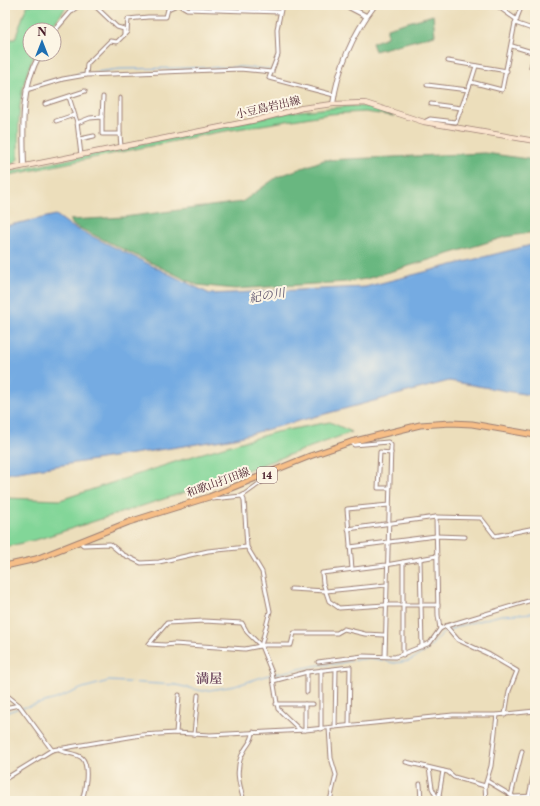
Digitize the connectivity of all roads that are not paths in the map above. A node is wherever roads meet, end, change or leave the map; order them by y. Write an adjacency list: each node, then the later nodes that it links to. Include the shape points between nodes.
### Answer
1 (79, 5): 11 (street)
2 (94, 5): 14 (street, via 117,27 124,30)
3 (179, 5): 9 (street, via 187,9); 14 (street, via 168,9 166,17 128,20 127,32)
4 (282, 5): 9 (street)
5 (345, 5): 10 (street)
6 (375, 5): 10 (street)
7 (496, 5): 12 (street)
8 (522, 5): 12 (street)
9 (280, 12): 22 (street, via 277,29 278,55)
10 (366, 16): 29 (street, via 351,43)
11 (62, 22)
12 (516, 22): 13 (street); 15 (street)
13 (535, 30)
14 (124, 35): 23 (street, via 116,42 110,41 87,64)
15 (512, 46): 16 (street); 21 (street)
16 (535, 53): 20 (street, via 531,67)
17 (35, 62): 26 (street)
18 (448, 62): 19 (street)
19 (476, 66): 21 (street); 24 (street)
20 (535, 68)
21 (507, 71): 24 (street, via 502,90)
22 (272, 72): 23 (street, via 240,69); 29 (street, via 269,78)
23 (86, 75): 26 (street)
24 (471, 82): 27 (street)
25 (427, 85): 27 (street)
26 (26, 90): 48 (street, via 22,116)
27 (468, 90): 36 (street)
28 (85, 92): 30 (street)
29 (334, 95): 34 (street)
30 (69, 97): 33 (street); 37 (street)
31 (103, 97): 38 (street)
32 (120, 98): 42 (street)
33 (45, 104)
34 (333, 104): 40 (main road, 小豆島岩出線, via 365,103); 46 (main road, 小豆島岩出線, via 302,108 256,120)
35 (431, 104): 36 (street)
36 (461, 108): 40 (street, via 456,122 430,119)
37 (74, 115): 39 (street); 41 (street)
38 (102, 117): 41 (street); 42 (street, via 102,134)
39 (56, 121)
40 (424, 122): 45 (main road, 小豆島岩出線)
41 (77, 123): 44 (street)
42 (120, 134): 46 (street)
43 (94, 136): 44 (street)
44 (80, 139): 47 (street)
45 (535, 141)
46 (121, 147): 47 (main road, 小豆島岩出線)
47 (81, 156): 48 (main road, 小豆島岩出線)
48 (24, 166): 49 (main road, 小豆島岩出線)
49 (5, 170)
50 (535, 435): 51 (main road, 和歌山打田線 / 14, via 451,423 420,425)
51 (351, 442): 52 (street, via 354,445 388,442 391,444); 53 (main road, 和歌山打田線 / 14)
52 (391, 453): 54 (street); 54 (street, via 380,452 378,488)
53 (268, 474): 55 (street, via 267,478); 56 (main road, 和歌山打田線 / 14)
54 (390, 488): 57 (street)
55 (242, 496): 56 (street, via 212,499); 66 (street)
56 (209, 497): 64 (main road, 和歌山打田線 / 14, via 129,522)
57 (389, 505): 59 (street); 61 (street, via 347,509)
58 (436, 517): 59 (street); 60 (street, via 481,518 495,536); 62 (street)
59 (388, 524): 61 (street); 65 (street)
60 (535, 528)
61 (348, 529): 67 (street)
62 (436, 536): 63 (street); 65 (street); 68 (street)
63 (465, 537)
64 (79, 542): 66 (street, via 83,545 110,544 141,563); 72 (main road, 和歌山打田線 / 14, via 36,559)
65 (387, 544): 67 (street); 71 (street)
66 (247, 547): 85 (street, via 262,572 270,611)
67 (350, 547): 73 (street)
68 (437, 556): 69 (street); 81 (street)
69 (420, 559): 70 (street); 80 (street)
70 (403, 562): 71 (street); 79 (street)
71 (386, 565): 73 (street); 74 (street)
72 (5, 566)
73 (352, 569): 76 (street, via 322,573)
74 (386, 585): 76 (street); 78 (street)
75 (291, 589): 76 (street)
76 (326, 590): 78 (street, via 329,601 339,608)
77 (535, 598): 82 (street)
78 (386, 605): 79 (street); 84 (street)
79 (403, 605): 80 (street); 87 (street)
80 (421, 605): 81 (street); 86 (street)
81 (438, 605): 83 (street)
82 (446, 627): 83 (street); 105 (street, via 458,640 517,672 509,691)
83 (440, 629): 86 (street, via 430,643)
84 (384, 635): 85 (street, via 344,629 336,633 294,633 291,645); 88 (street)
85 (260, 646): 85 (street, via 245,649 149,644 167,623 222,620 242,623); 93 (street)
86 (422, 647): 87 (street)
87 (403, 655): 88 (street)
88 (385, 656): 89 (street)
89 (318, 662)
90 (336, 669): 91 (street); 106 (street, via 350,667); 107 (street)
91 (321, 670): 92 (street); 109 (street)
92 (307, 672): 93 (street); 94 (street)
93 (273, 679): 98 (street)
94 (307, 692)
95 (5, 694): 101 (street)
96 (198, 695): 114 (street)
97 (179, 696): 113 (street)
98 (276, 704): 99 (street); 110 (street)
99 (305, 704): 100 (street); 111 (street)
100 (313, 704)
101 (19, 705): 102 (street); 116 (street)
102 (5, 708)
103 (535, 711): 105 (street)
104 (497, 715): 105 (street); 106 (street, via 453,714); 123 (street)
105 (505, 715)
106 (349, 726): 107 (street)
107 (335, 727): 108 (street)
108 (329, 728): 109 (street); 133 (street, via 331,758 336,775)
109 (321, 729): 111 (street)
110 (300, 730): 111 (street); 112 (street)
111 (305, 730)
112 (253, 732): 114 (street); 132 (street, via 253,739 238,765)
113 (176, 733): 114 (street); 115 (street, via 141,735)
114 (194, 734)
115 (60, 748): 116 (street); 131 (street, via 61,751 83,759 86,776)
116 (52, 750): 122 (street)
117 (522, 750): 126 (street)
118 (406, 762): 120 (street)
119 (535, 767): 127 (street)
120 (430, 768): 121 (street); 129 (street, via 432,788)
121 (443, 771): 125 (street); 129 (street)
122 (5, 779)
123 (487, 781): 125 (street); 126 (street)
124 (420, 784): 130 (street)
125 (485, 786): 135 (street)
126 (511, 796): 127 (street)
127 (529, 796): 128 (street)
128 (535, 796)
129 (440, 799): 130 (street)
130 (421, 800): 134 (street)
131 (82, 801)
132 (244, 801)
133 (330, 801)
134 (414, 801)
135 (486, 801)

